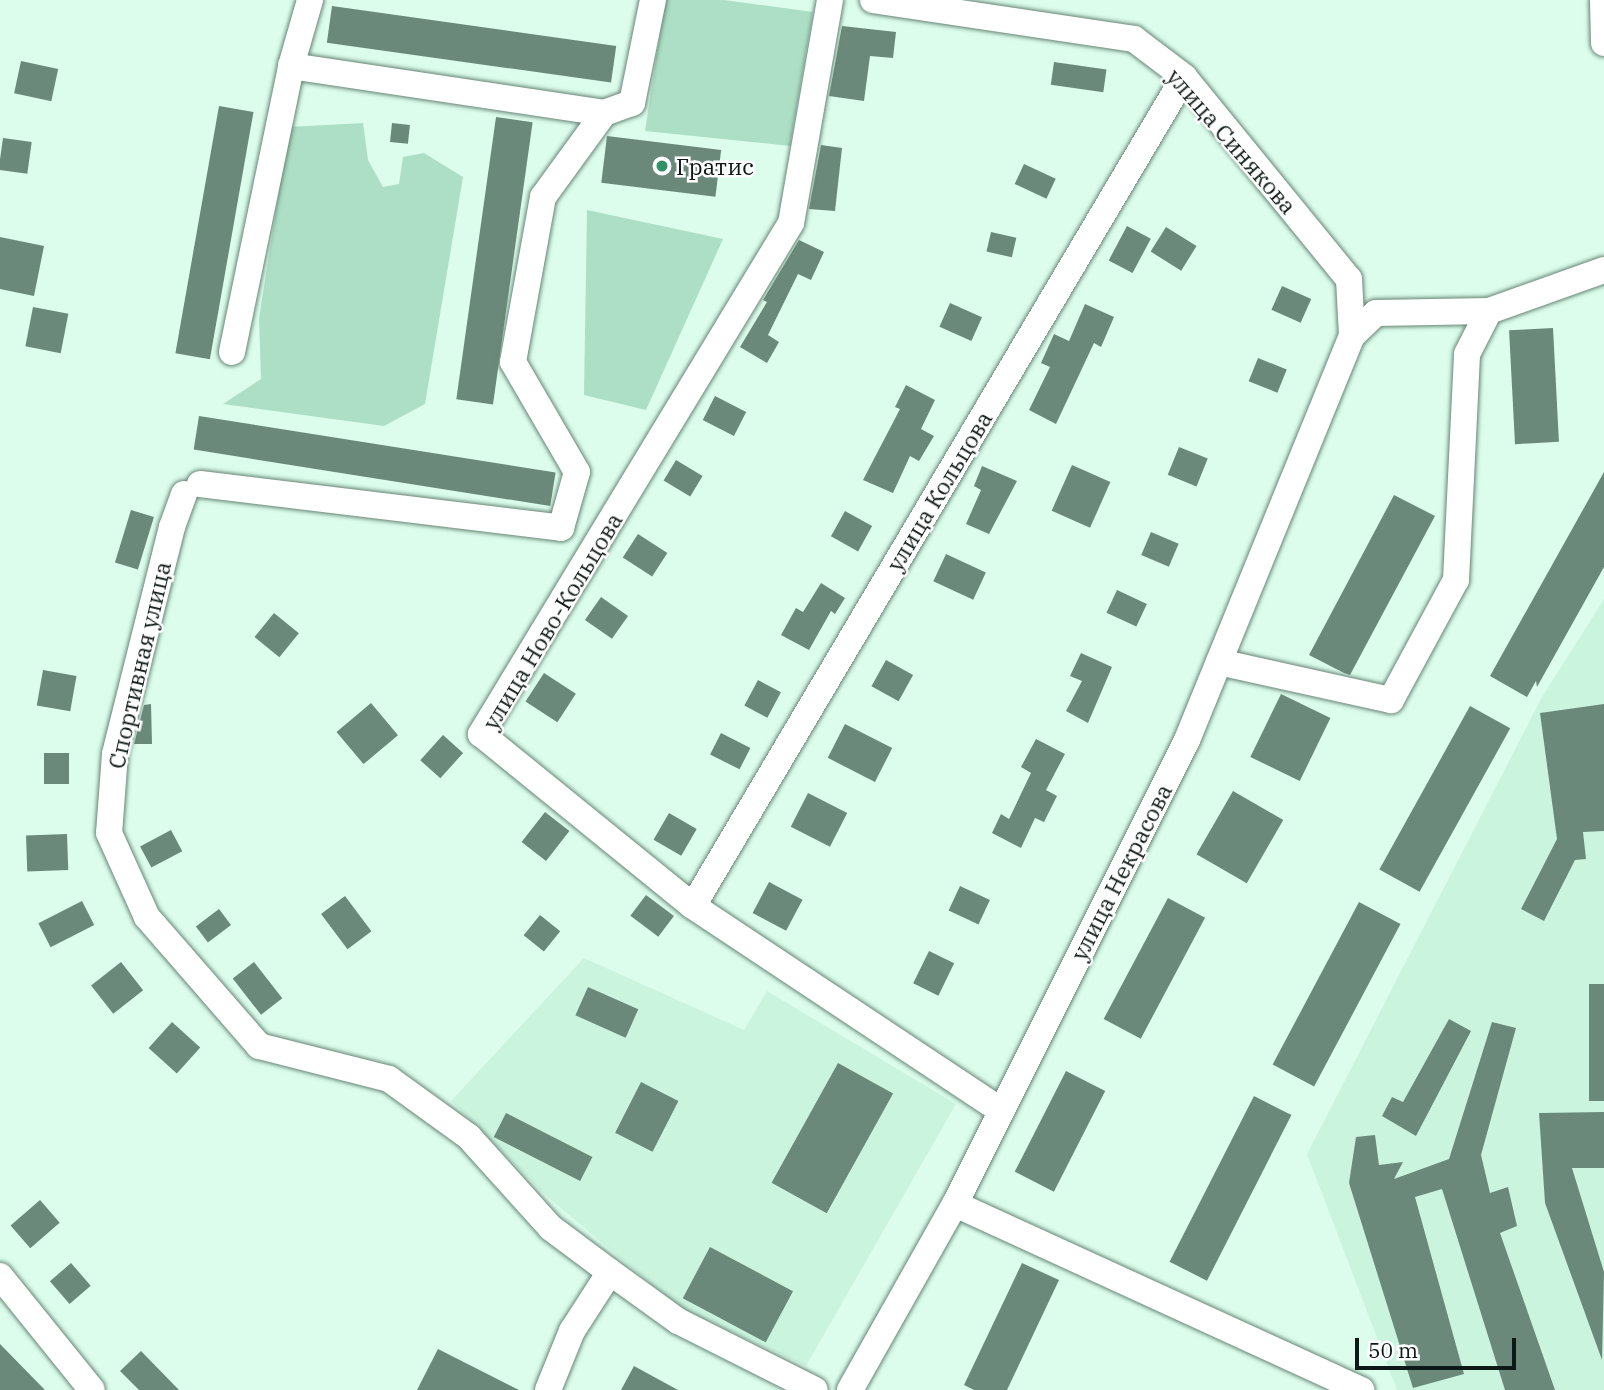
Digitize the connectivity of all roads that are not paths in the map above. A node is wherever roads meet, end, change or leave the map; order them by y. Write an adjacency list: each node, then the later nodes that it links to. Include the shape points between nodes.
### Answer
1 (310, 0): 7 (street)
2 (653, 0): 9 (street, via 632,103)
3 (830, 0): 15 (street, улица Ново-Кольцова, via 791,223 481,734)
4 (873, 0): 8 (street, улица Синякова, via 1134,39)
5 (1604, 0): 6 (street)
6 (1604, 43)
7 (291, 66): 9 (street); 13 (street)
8 (1184, 76): 12 (street, улица Синякова, via 1349,279); 15 (street, улица Кольцова)
9 (604, 113): 18 (street, Спортивная улица, via 543,197 513,362 577,472 561,528 192,489 172,527 115,754 109,833 146,917 259,1046 389,1079 470,1138 551,1228)
10 (1604, 270): 11 (street)
11 (1489, 312): 12 (street, via 1376,313); 14 (street, via 1467,354 1456,580 1391,700)
12 (1352, 336): 14 (street, улица Некрасова)
13 (232, 352)
14 (1219, 662): 16 (street, улица Некрасова, via 1187,740)
15 (693, 906): 16 (street, улица Ново-Кольцова)
16 (1001, 1111): 17 (street, улица Некрасова)
17 (955, 1203): 23 (street, улица Некрасова); 24 (street)
18 (610, 1272): 21 (street, via 572,1331); 22 (street, Спортивная улица, via 678,1321)
19 (0, 1276): 20 (street)
20 (92, 1390)
21 (548, 1390)
22 (815, 1390)
23 (850, 1390)
24 (1361, 1390)

